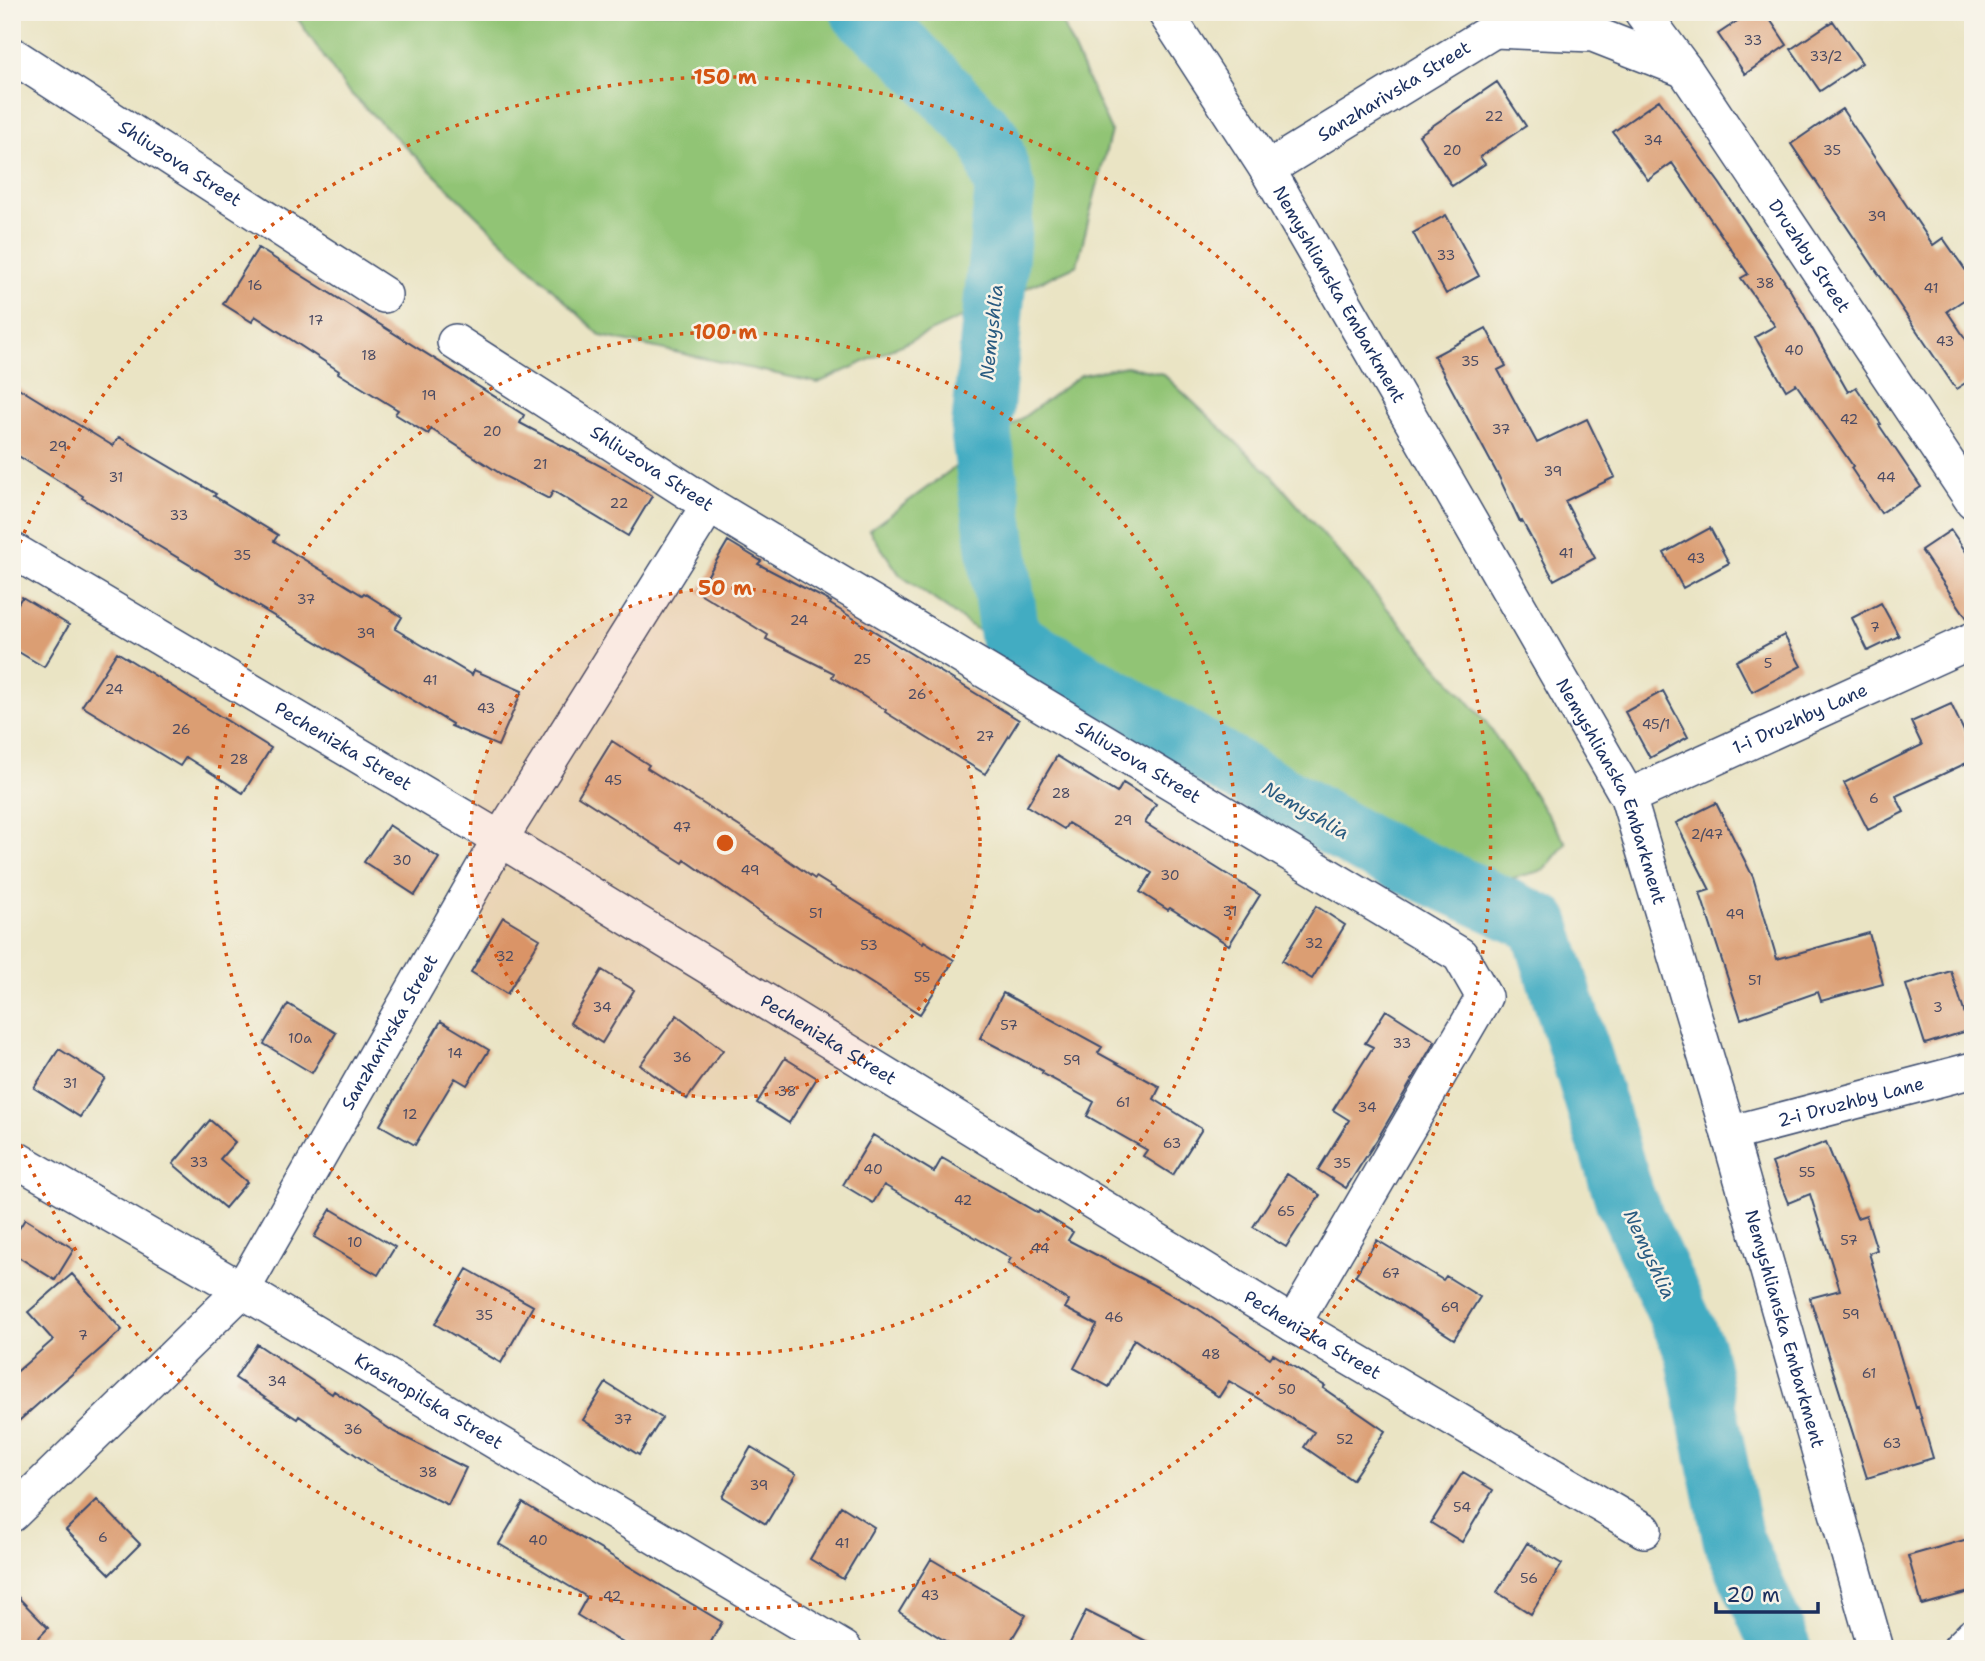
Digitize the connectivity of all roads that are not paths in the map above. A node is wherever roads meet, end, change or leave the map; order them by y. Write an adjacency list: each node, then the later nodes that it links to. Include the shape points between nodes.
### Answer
1 (1165, 12): 6 (street, Nemyshlianska Embarkment)
2 (1642, 12): 5 (street, Druzhby Street)
3 (1508, 21): 5 (street, via 1593,34); 6 (street, Sanzharivska Street)
4 (12, 55): 7 (street, Shliuzova Street)
5 (1685, 70): 9 (street, Druzhby Street)
6 (1267, 169): 13 (street, Nemyshlianska Embarkment)
7 (384, 295)
8 (456, 342): 10 (street, Shliuzova Street)
9 (1973, 501)
10 (709, 505): 14 (street, Sanzharivska Street); 19 (street, Shliuzova Street, via 1460,955 1484,997)
11 (12, 550): 14 (street, Pechenizka Street)
12 (1973, 640): 13 (street, 1-i Druzhby Lane)
13 (1628, 797): 16 (street, Nemyshlianska Embarkment)
14 (500, 839): 18 (street, Sanzharivska Street); 19 (street, Pechenizka Street)
15 (1973, 1070): 16 (street, 2-i Druzhby Lane)
16 (1729, 1134): 24 (street, Nemyshlianska Embarkment)
17 (12, 1157): 18 (street, Krasnopilska Street)
18 (242, 1290): 20 (street, Sanzharivska Street); 23 (street, Krasnopilska Street)
19 (1293, 1324): 21 (street, Pechenizka Street)
20 (12, 1514)
21 (1644, 1530)
22 (1973, 1636): 25 (street)
23 (844, 1649)
24 (1876, 1649)
25 (1960, 1649)

